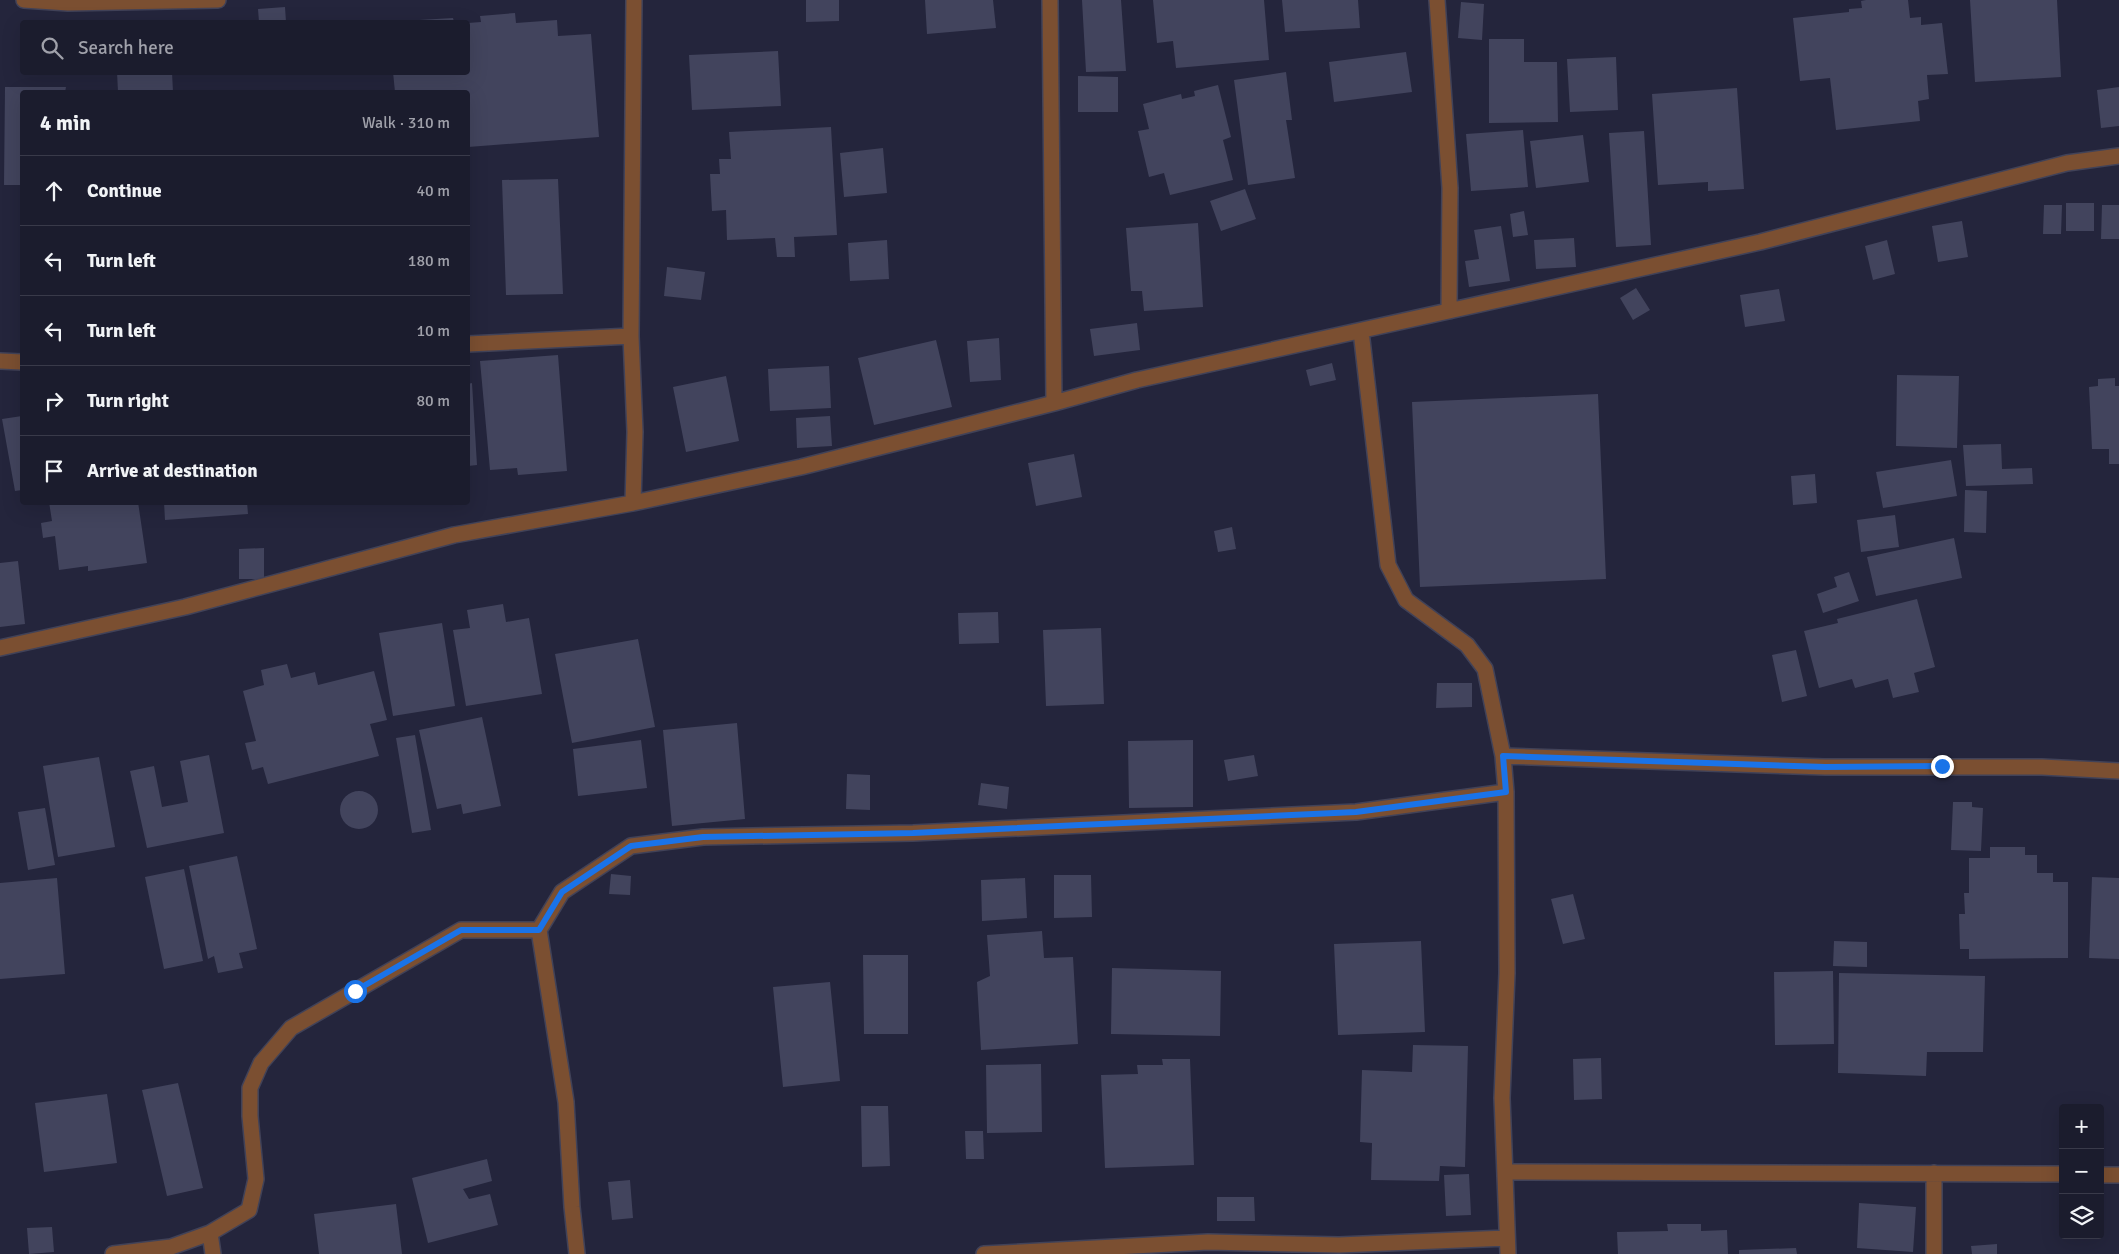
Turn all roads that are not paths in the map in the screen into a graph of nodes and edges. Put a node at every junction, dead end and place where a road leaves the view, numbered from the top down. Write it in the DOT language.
graph roads {
  1 [pos="24,0"];
  2 [pos="218,0"];
  3 [pos="634,0"];
  4 [pos="1050,0"];
  5 [pos="1437,0"];
  6 [pos="2119,156"];
  7 [pos="1450,311"];
  8 [pos="1361,331"];
  9 [pos="631,336"];
  10 [pos="470,344"];
  11 [pos="0,361"];
  12 [pos="20,362"];
  13 [pos="1054,403"];
  14 [pos="633,503"];
  15 [pos="0,648"];
  16 [pos="1503,756"];
  17 [pos="2119,771"];
  18 [pos="1506,792"];
  19 [pos="539,930"];
  20 [pos="1505,1172"];
  21 [pos="1934,1174"];
  22 [pos="2059,1174"];
  23 [pos="2104,1175"];
  24 [pos="2119,1175"];
  25 [pos="210,1233"];
  26 [pos="1507,1238"];
  27 [pos="113,1254"];
  28 [pos="213,1254"];
  29 [pos="577,1254"];
  30 [pos="984,1254"];
  31 [pos="1508,1254"];
  32 [pos="1934,1254"];
  1 -- 2 [label="street"];
  3 -- 9 [label="street"];
  4 -- 13 [label="street"];
  5 -- 7 [label="street"];
  6 -- 7 [label="street"];
  7 -- 8 [label="street"];
  8 -- 13 [label="street"];
  8 -- 16 [label="street"];
  9 -- 10 [label="street"];
  9 -- 14 [label="street"];
  11 -- 12 [label="street"];
  13 -- 14 [label="street"];
  14 -- 15 [label="street"];
  16 -- 17 [label="street"];
  16 -- 18 [label="street"];
  18 -- 19 [label="street"];
  18 -- 20 [label="street"];
  19 -- 25 [label="street"];
  19 -- 29 [label="street"];
  20 -- 21 [label="street"];
  20 -- 26 [label="street"];
  21 -- 22 [label="street"];
  21 -- 32 [label="street"];
  23 -- 24 [label="street"];
  25 -- 27 [label="street"];
  25 -- 28 [label="street"];
  26 -- 30 [label="street"];
  26 -- 31 [label="street"];
}
